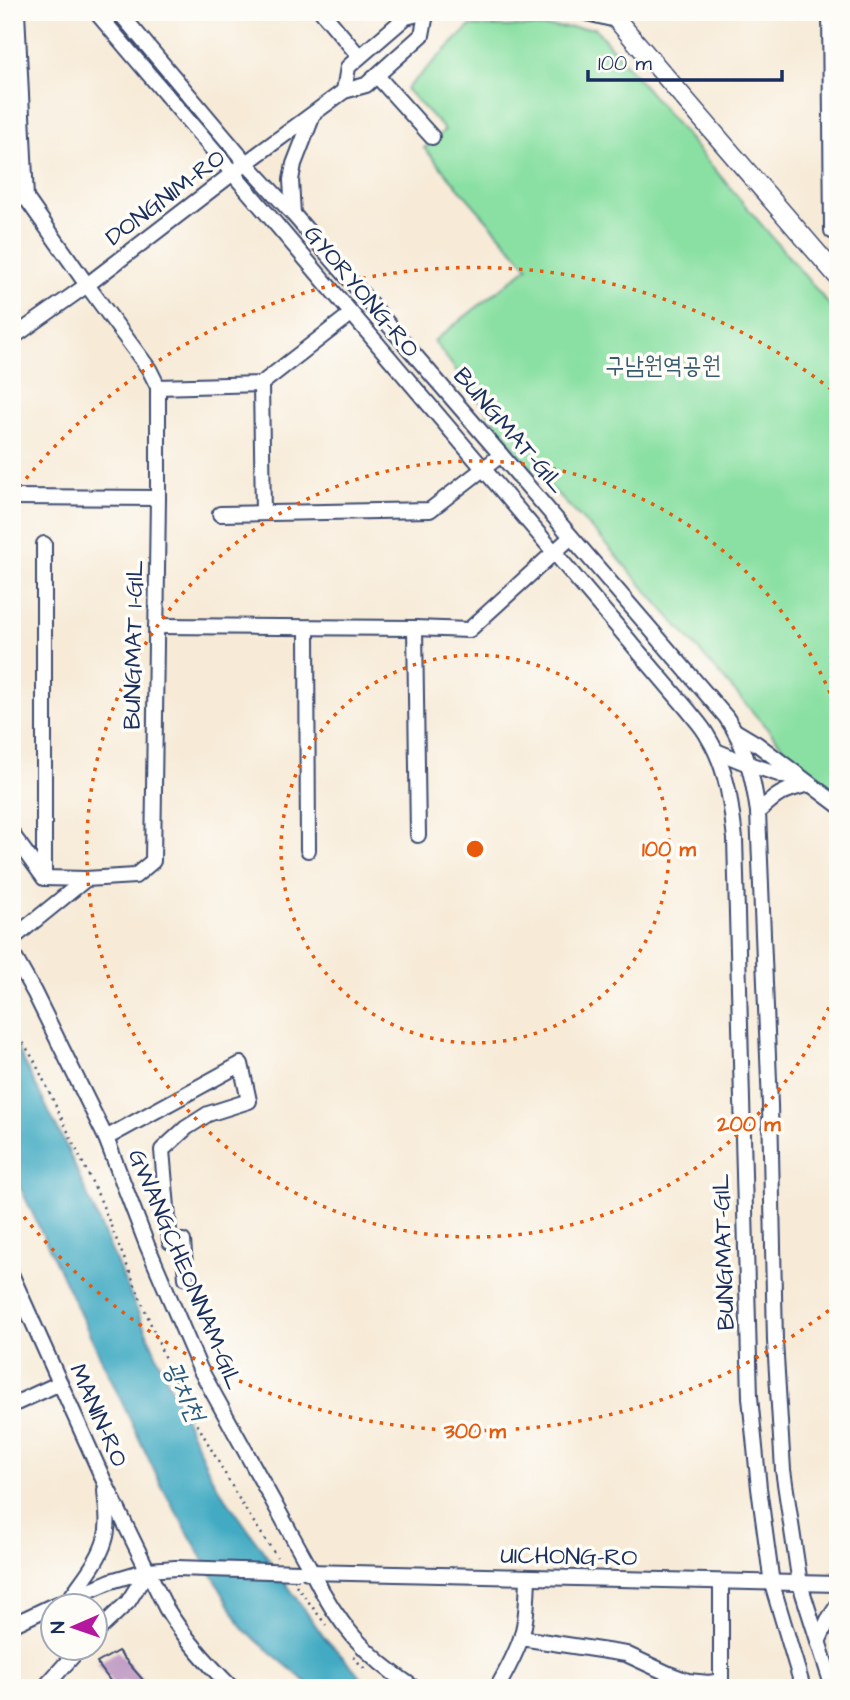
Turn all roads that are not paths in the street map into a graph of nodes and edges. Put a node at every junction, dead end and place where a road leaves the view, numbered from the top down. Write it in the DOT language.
graph roads {
  1 [pos="17,12"];
  2 [pos="96,12"];
  3 [pos="119,12"];
  4 [pos="322,12"];
  5 [pos="583,12"];
  6 [pos="830,12"];
  7 [pos="426,13"];
  8 [pos="614,15"];
  9 [pos="359,56"];
  10 [pos="377,76"];
  11 [pos="344,91"];
  12 [pos="313,114"];
  13 [pos="432,137"];
  14 [pos="246,163"];
  15 [pos="232,174"];
  16 [pos="19,198"];
  17 [pos="293,214"];
  18 [pos="835,231"];
  19 [pos="811,245"];
  20 [pos="838,277"];
  21 [pos="87,285"];
  22 [pos="351,314"];
  23 [pos="12,338"];
  24 [pos="261,384"];
  25 [pos="158,387"];
  26 [pos="501,455"];
  27 [pos="484,470"];
  28 [pos="12,498"];
  29 [pos="158,498"];
  30 [pos="263,513"];
  31 [pos="220,514"];
  32 [pos="571,537"];
  33 [pos="44,544"];
  34 [pos="553,552"];
  35 [pos="156,626"];
  36 [pos="307,628"];
  37 [pos="415,628"];
  38 [pos="735,730"];
  39 [pos="716,751"];
  40 [pos="748,764"];
  41 [pos="808,784"];
  42 [pos="838,805"];
  43 [pos="758,812"];
  44 [pos="12,834"];
  45 [pos="418,835"];
  46 [pos="308,850"];
  47 [pos="44,878"];
  48 [pos="86,879"];
  49 [pos="12,939"];
  50 [pos="12,953"];
  51 [pos="106,1138"];
  52 [pos="12,1276"];
  53 [pos="186,1278"];
  54 [pos="60,1383"];
  55 [pos="12,1405"];
  56 [pos="104,1481"];
  57 [pos="148,1570"];
  58 [pos="302,1576"];
  59 [pos="528,1578"];
  60 [pos="721,1583"];
  61 [pos="772,1584"];
  62 [pos="800,1584"];
  63 [pos="838,1584"];
  64 [pos="74,1592"];
  65 [pos="84,1592"];
  66 [pos="838,1605"];
  67 [pos="38,1613"];
  68 [pos="108,1621"];
  69 [pos="12,1625"];
  70 [pos="521,1638"];
  71 [pos="818,1642"];
  72 [pos="67,1662"];
  73 [pos="44,1688"];
  74 [pos="232,1688"];
  75 [pos="414,1688"];
  76 [pos="497,1688"];
  77 [pos="803,1688"];
  78 [pos="833,1688"];
  1 -- 16 [label="street"];
  2 -- 15 [label="street, GYORYONG-RO"];
  3 -- 14 [label="street, BUNGMAT-GIL"];
  4 -- 9 [label="street"];
  5 -- 8 [label="street"];
  6 -- 18 [label="street"];
  7 -- 9 [label="street, DONGNIM-RO"];
  7 -- 10 [label="street, DONGNIM-RO"];
  8 -- 19 [label="main road"];
  9 -- 11 [label="street, DONGNIM-RO"];
  10 -- 11 [label="street, DONGNIM-RO"];
  10 -- 13 [label="street"];
  11 -- 12 [label="street, DONGNIM-RO"];
  12 -- 14 [label="street, DONGNIM-RO"];
  12 -- 17 [label="street"];
  14 -- 15 [label="street, DONGNIM-RO"];
  14 -- 17 [label="street, BUNGMAT-GIL"];
  15 -- 21 [label="street, DONGNIM-RO"];
  15 -- 22 [label="street, GYORYONG-RO"];
  16 -- 21 [label="street"];
  17 -- 26 [label="street, BUNGMAT-GIL"];
  18 -- 19 [label="street"];
  19 -- 20 [label="main road"];
  21 -- 23 [label="street, DONGNIM-RO"];
  21 -- 25 [label="street"];
  22 -- 24 [label="street"];
  22 -- 27 [label="street, GYORYONG-RO"];
  24 -- 25 [label="street"];
  24 -- 30 [label="street"];
  25 -- 29 [label="street, BUNGMAT 1-GIL"];
  26 -- 27 [label="street"];
  26 -- 32 [label="street, BUNGMAT-GIL"];
  27 -- 30 [label="street"];
  27 -- 34 [label="street, BUNGMAT-GIL"];
  28 -- 29 [label="street"];
  29 -- 35 [label="street, BUNGMAT 1-GIL"];
  30 -- 31 [label="street"];
  32 -- 34 [label="street"];
  32 -- 38 [label="street, BUNGMAT-GIL"];
  33 -- 47 [label="street"];
  34 -- 37 [label="street"];
  34 -- 39 [label="street, BUNGMAT-GIL"];
  35 -- 36 [label="street"];
  35 -- 48 [label="street, BUNGMAT 1-GIL"];
  36 -- 37 [label="street"];
  36 -- 46 [label="street"];
  37 -- 45 [label="street"];
  38 -- 40 [label="street, BUNGMAT-GIL"];
  38 -- 41 [label="street, BUNGMAT-GIL"];
  39 -- 40 [label="street, BUNGMAT-GIL"];
  39 -- 61 [label="street, BUNGMAT-GIL"];
  40 -- 41 [label="street, BUNGMAT-GIL"];
  40 -- 43 [label="street, BUNGMAT-GIL"];
  41 -- 42 [label="street, BUNGMAT-GIL"];
  41 -- 43 [label="street"];
  43 -- 62 [label="street, BUNGMAT-GIL"];
  44 -- 47 [label="street"];
  47 -- 48 [label="street, BUNGMAT 1-GIL"];
  48 -- 49 [label="street"];
  50 -- 51 [label="street, GWANGCHEONNAM-GIL"];
  51 -- 53 [label="street"];
  51 -- 58 [label="street, GWANGCHEONNAM-GIL"];
  52 -- 54 [label="street, MANIN-RO"];
  54 -- 55 [label="street"];
  54 -- 56 [label="street, MANIN-RO"];
  56 -- 57 [label="street, MANIN-RO"];
  56 -- 64 [label="street"];
  57 -- 58 [label="street, UICHONG-RO, bridge"];
  57 -- 65 [label="street"];
  57 -- 68 [label="street"];
  57 -- 74 [label="street, MANIN-RO"];
  58 -- 59 [label="street, UICHONG-RO"];
  58 -- 75 [label="street, GWANGCHEONNAM-GIL"];
  59 -- 60 [label="street, UICHONG-RO"];
  59 -- 70 [label="street"];
  60 -- 61 [label="street, UICHONG-RO"];
  60 -- 70 [label="street"];
  61 -- 62 [label="street, UICHONG-RO"];
  61 -- 77 [label="street"];
  62 -- 63 [label="street, UICHONG-RO"];
  62 -- 71 [label="street"];
  66 -- 71 [label="street"];
  67 -- 69 [label="street"];
  70 -- 76 [label="street"];
  71 -- 78 [label="street"];
  72 -- 73 [label="street"];
}
